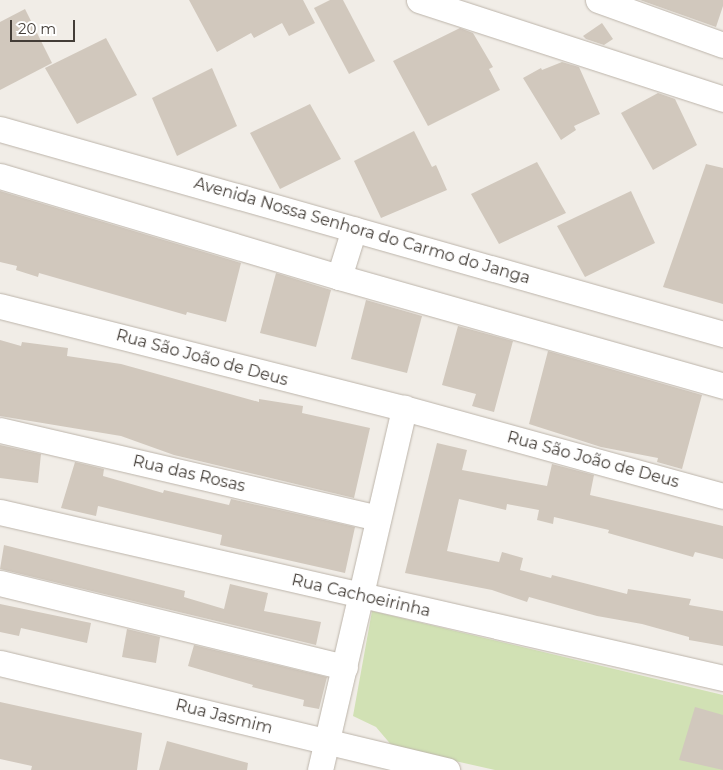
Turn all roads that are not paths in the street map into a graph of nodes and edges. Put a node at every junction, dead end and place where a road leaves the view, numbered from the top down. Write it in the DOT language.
graph roads {
  1 [pos="598,0"];
  2 [pos="428,2"];
  3 [pos="723,45"];
  4 [pos="723,98"];
  5 [pos="0,129"];
  6 [pos="0,176"];
  7 [pos="354,229"];
  8 [pos="339,278"];
  9 [pos="0,306"];
  10 [pos="723,334"];
  11 [pos="723,386"];
  12 [pos="404,408"];
  13 [pos="0,430"];
  14 [pos="723,496"];
  15 [pos="0,512"];
  16 [pos="378,518"];
  17 [pos="0,583"];
  18 [pos="361,596"];
  19 [pos="0,663"];
  20 [pos="345,668"];
  21 [pos="723,678"];
  22 [pos="328,742"];
  23 [pos="320,770"];
  24 [pos="447,770"];
  1 -- 3 [label="street"];
  2 -- 4 [label="street"];
  5 -- 7 [label="street, Avenida Nossa Senhora do Carmo do Janga"];
  6 -- 8 [label="street"];
  7 -- 8 [label="street"];
  7 -- 10 [label="street, Avenida Nossa Senhora do Carmo do Janga"];
  8 -- 11 [label="street"];
  9 -- 12 [label="street, Rua São João de Deus"];
  12 -- 14 [label="street, Rua São João de Deus"];
  12 -- 16 [label="street"];
  13 -- 16 [label="street, Rua das Rosas"];
  15 -- 18 [label="street, Rua Cachoeirinha"];
  16 -- 18 [label="street"];
  17 -- 20 [label="street"];
  18 -- 20 [label="street"];
  18 -- 21 [label="street, Rua Cachoeirinha"];
  19 -- 22 [label="street, Rua Jasmim"];
  20 -- 22 [label="street"];
  22 -- 23 [label="street"];
  22 -- 24 [label="street, Rua Jasmim"];
}
